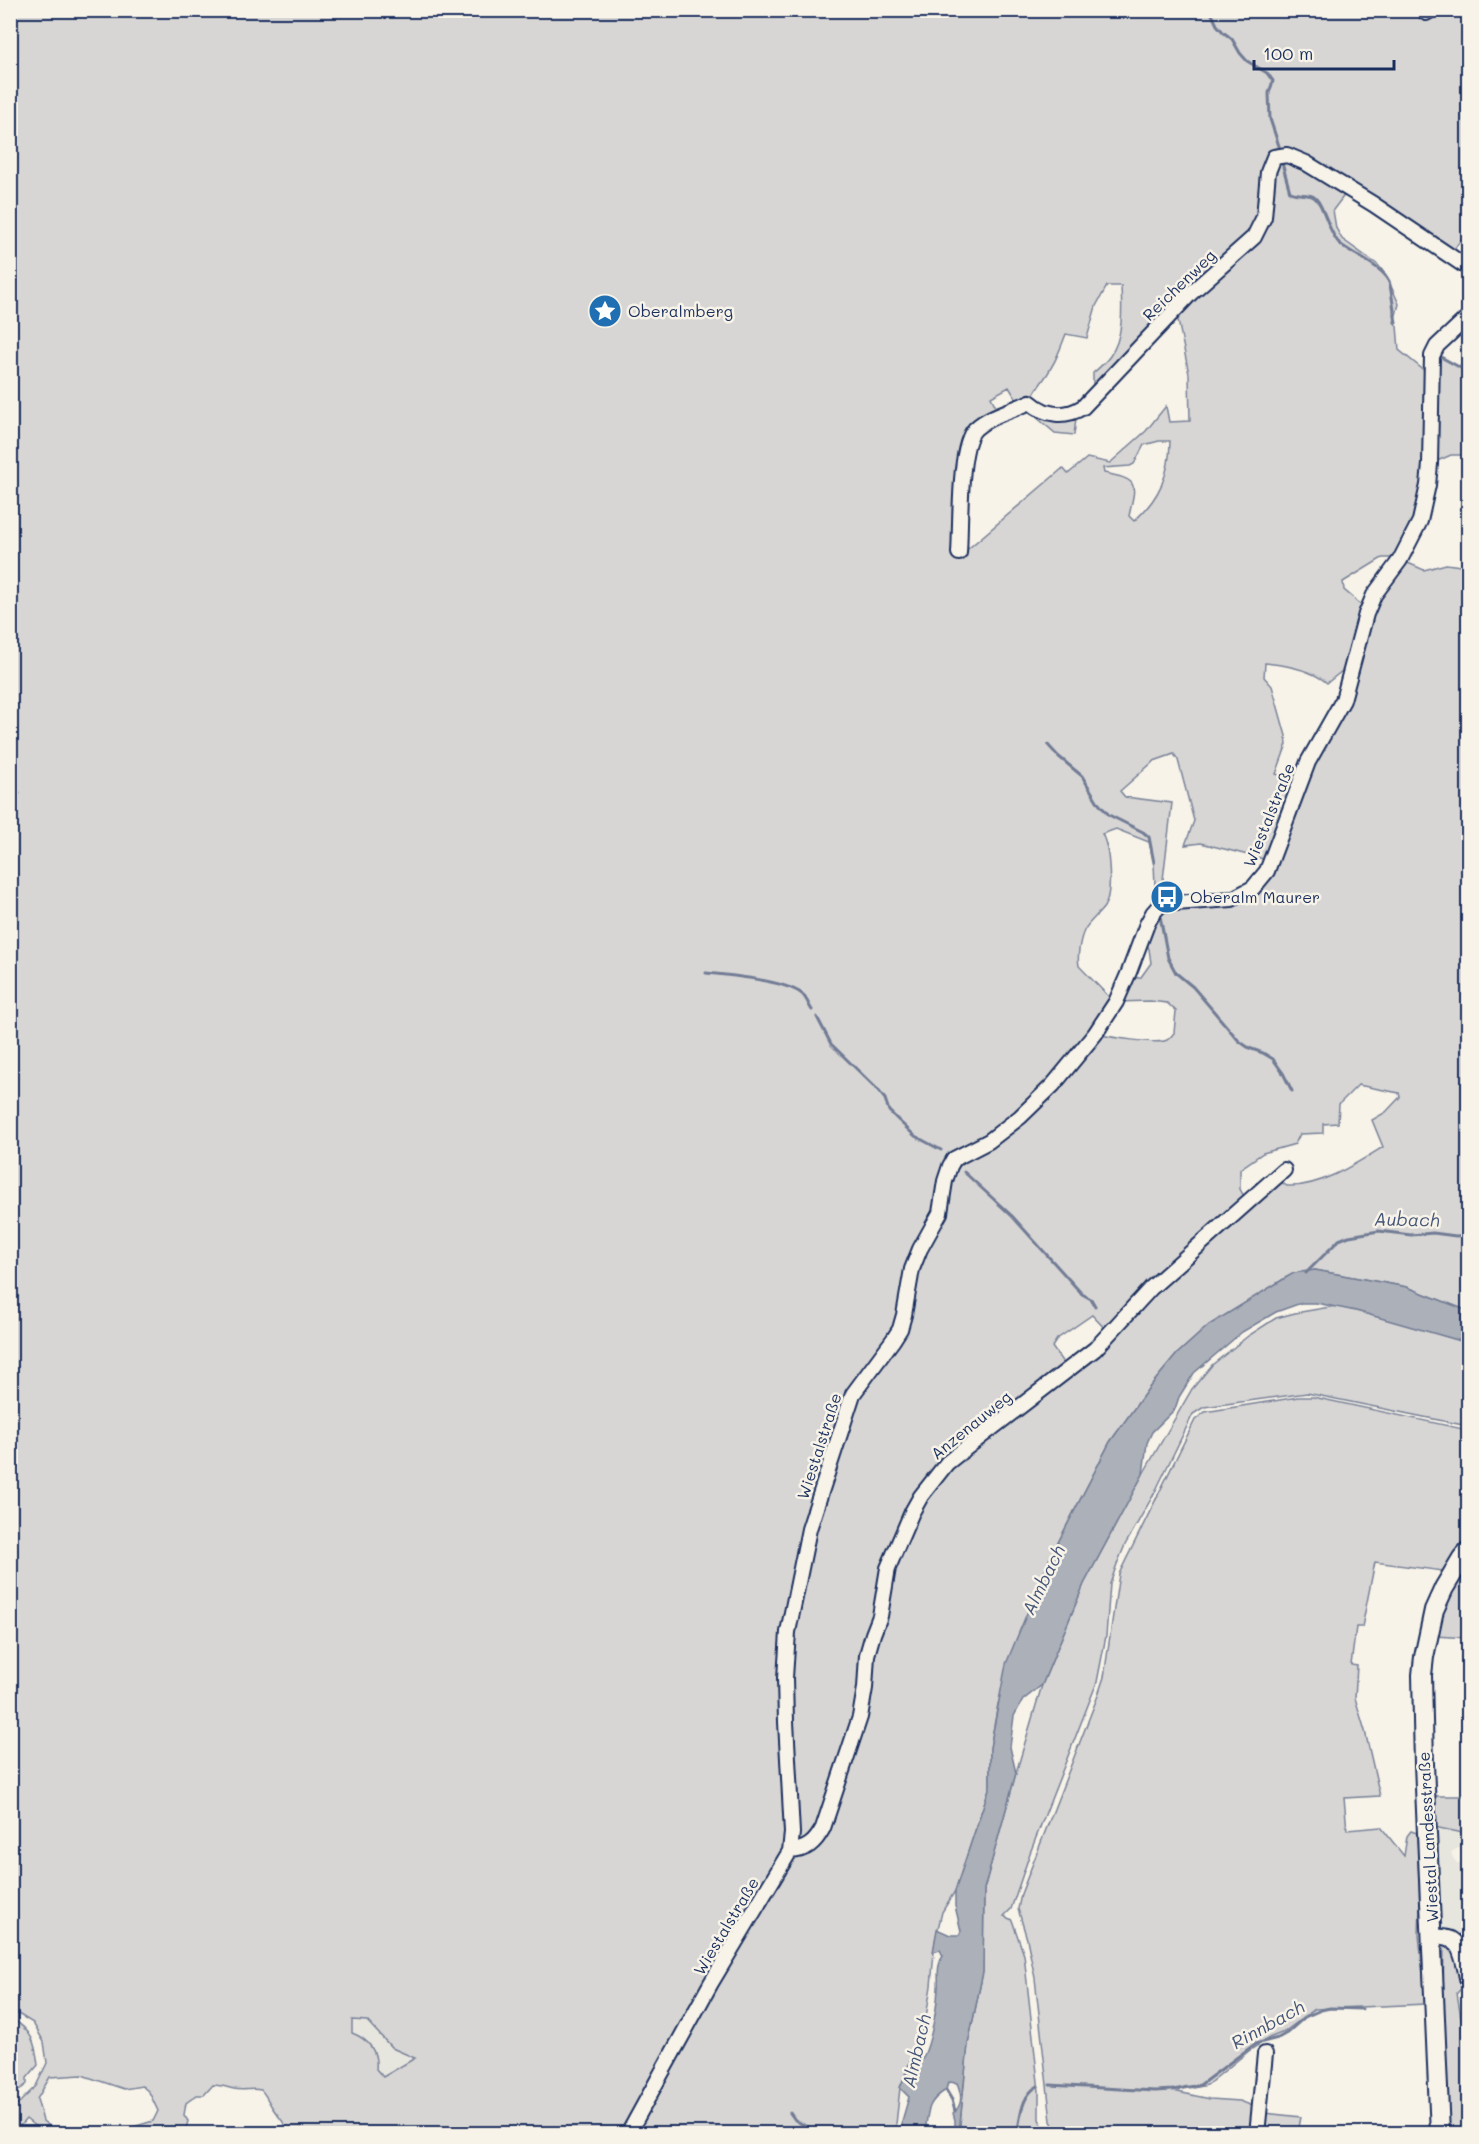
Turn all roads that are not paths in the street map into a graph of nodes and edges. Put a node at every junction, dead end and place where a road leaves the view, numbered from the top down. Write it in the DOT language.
graph roads {
  1 [pos="1468,268"];
  2 [pos="1468,317"];
  3 [pos="959,553"];
  4 [pos="1284,1170"];
  5 [pos="1468,1551"];
  6 [pos="790,1851"];
  7 [pos="1432,1936"];
  8 [pos="1468,1982"];
  9 [pos="1265,2054"];
  10 [pos="628,2133"];
  11 [pos="1257,2133"];
  12 [pos="1440,2133"];
  1 -- 3 [label="street, Reichenweg"];
  2 -- 6 [label="street, Wiestalstraße"];
  4 -- 6 [label="street, Anzenauweg"];
  5 -- 7 [label="main road, Wiestal Landesstraße"];
  6 -- 10 [label="street, Wiestalstraße"];
  7 -- 8 [label="street"];
  7 -- 12 [label="main road, Wiestal Landesstraße"];
  9 -- 11 [label="street"];
}
